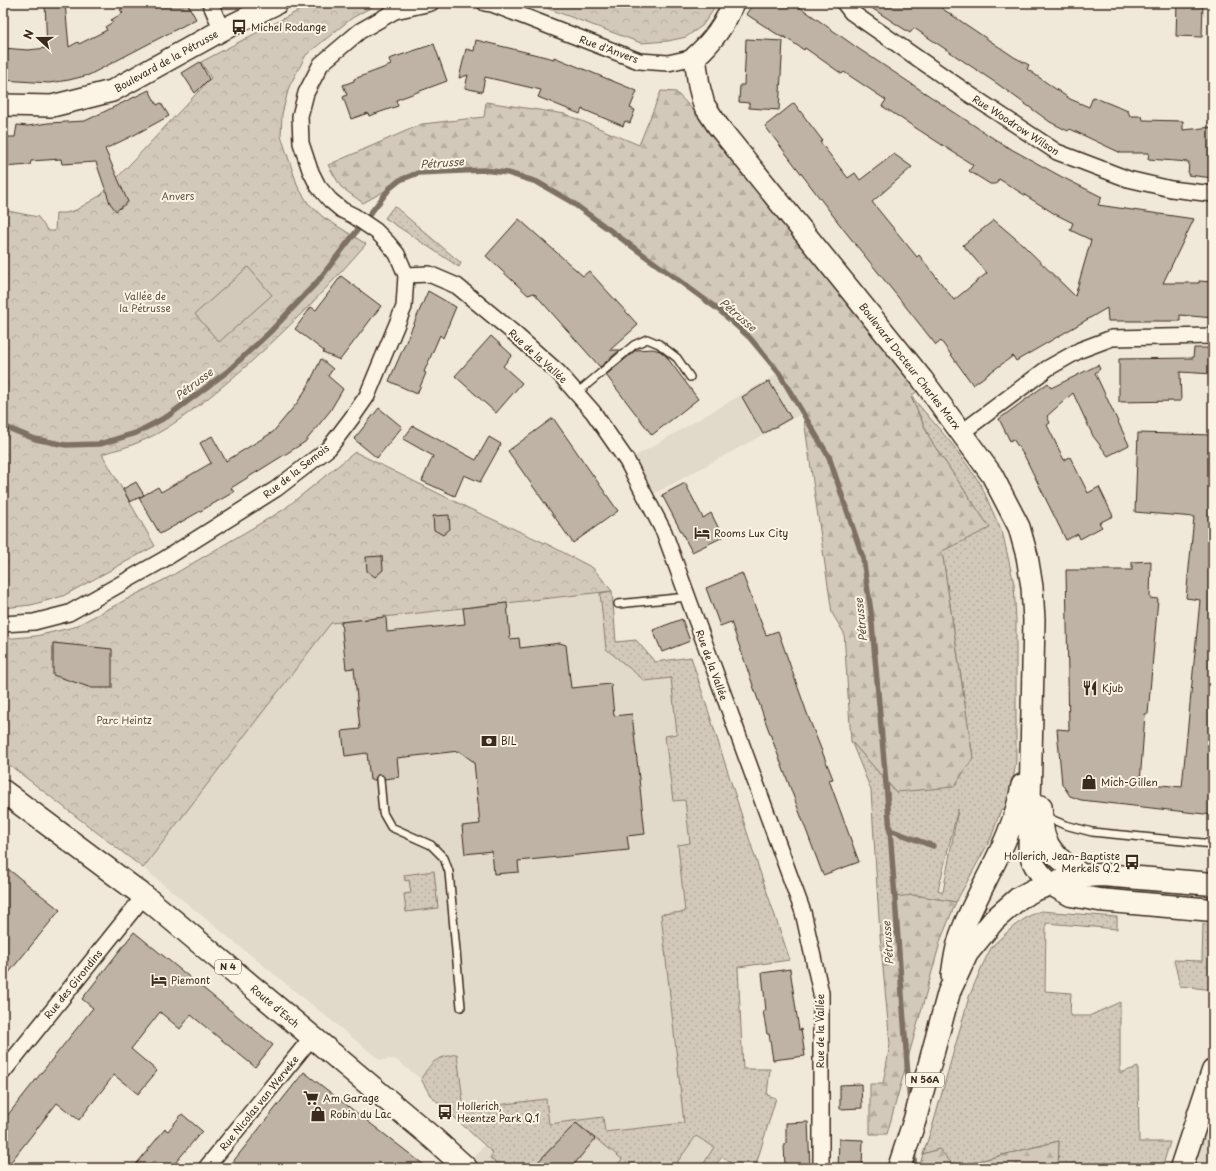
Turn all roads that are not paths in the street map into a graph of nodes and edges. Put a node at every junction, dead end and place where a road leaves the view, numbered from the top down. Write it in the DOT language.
graph roads {
  1 [pos="210,3"];
  2 [pos="277,3"];
  3 [pos="431,3"];
  4 [pos="485,3"];
  5 [pos="733,3"];
  6 [pos="844,3"];
  7 [pos="222,30"];
  8 [pos="695,57"];
  9 [pos="3,105"];
  10 [pos="1213,194"];
  11 [pos="406,275"];
  12 [pos="1213,336"];
  13 [pos="690,377"];
  14 [pos="577,393"];
  15 [pos="961,433"];
  16 [pos="687,597"];
  17 [pos="618,604"];
  18 [pos="3,624"];
  19 [pos="1033,711"];
  20 [pos="380,779"];
  21 [pos="3,791"];
  22 [pos="1042,815"];
  23 [pos="1213,844"];
  24 [pos="1084,876"];
  25 [pos="1051,884"];
  26 [pos="1213,884"];
  27 [pos="144,896"];
  28 [pos="1213,910"];
  29 [pos="949,992"];
  30 [pos="461,1007"];
  31 [pos="312,1037"];
  32 [pos="1213,1071"];
  33 [pos="3,1072"];
  34 [pos="206,1168"];
  35 [pos="466,1168"];
  36 [pos="821,1168"];
  37 [pos="899,1168"];
  38 [pos="1181,1168"];
  1 -- 7 [label="street"];
  2 -- 7 [label="main road, Boulevard de la Pétrusse"];
  3 -- 11 [label="street, Rue de la Semois"];
  4 -- 8 [label="street, Rue d'Anvers"];
  5 -- 8 [label="main road"];
  6 -- 10 [label="street, Rue Woodrow Wilson"];
  7 -- 9 [label="main road, Boulevard de la Pétrusse"];
  8 -- 15 [label="main road, Boulevard Docteur Charles Marx"];
  11 -- 14 [label="street, Rue de la Vallée"];
  11 -- 18 [label="street, Rue de la Semois"];
  12 -- 15 [label="street"];
  13 -- 14 [label="lane"];
  14 -- 16 [label="street, Rue de la Vallée"];
  15 -- 19 [label="main road, Boulevard Docteur Charles Marx"];
  16 -- 17 [label="lane"];
  16 -- 36 [label="street, Rue de la Vallée"];
  19 -- 22 [label="main road, Boulevard Docteur Charles Marx"];
  19 -- 25 [label="main road, Boulevard Docteur Charles Marx"];
  19 -- 29 [label="main road, Boulevard Docteur Charles Marx"];
  20 -- 30 [label="lane"];
  21 -- 27 [label="main road, Route d'Esch / N 4"];
  22 -- 23 [label="lane"];
  22 -- 24 [label="main road, Boulevard Docteur Charles Marx"];
  24 -- 25 [label="main road, N 56A"];
  24 -- 26 [label="main road, N 56A"];
  25 -- 28 [label="main road"];
  25 -- 29 [label="main road, N 56A"];
  27 -- 31 [label="main road, Route d'Esch / N 4"];
  27 -- 33 [label="street, Rue des Girondins"];
  29 -- 37 [label="main road, N 56A"];
  31 -- 34 [label="street, Rue Nicolas van Werveke"];
  31 -- 35 [label="main road, Route d'Esch / N 4"];
  32 -- 38 [label="main road"];
}
